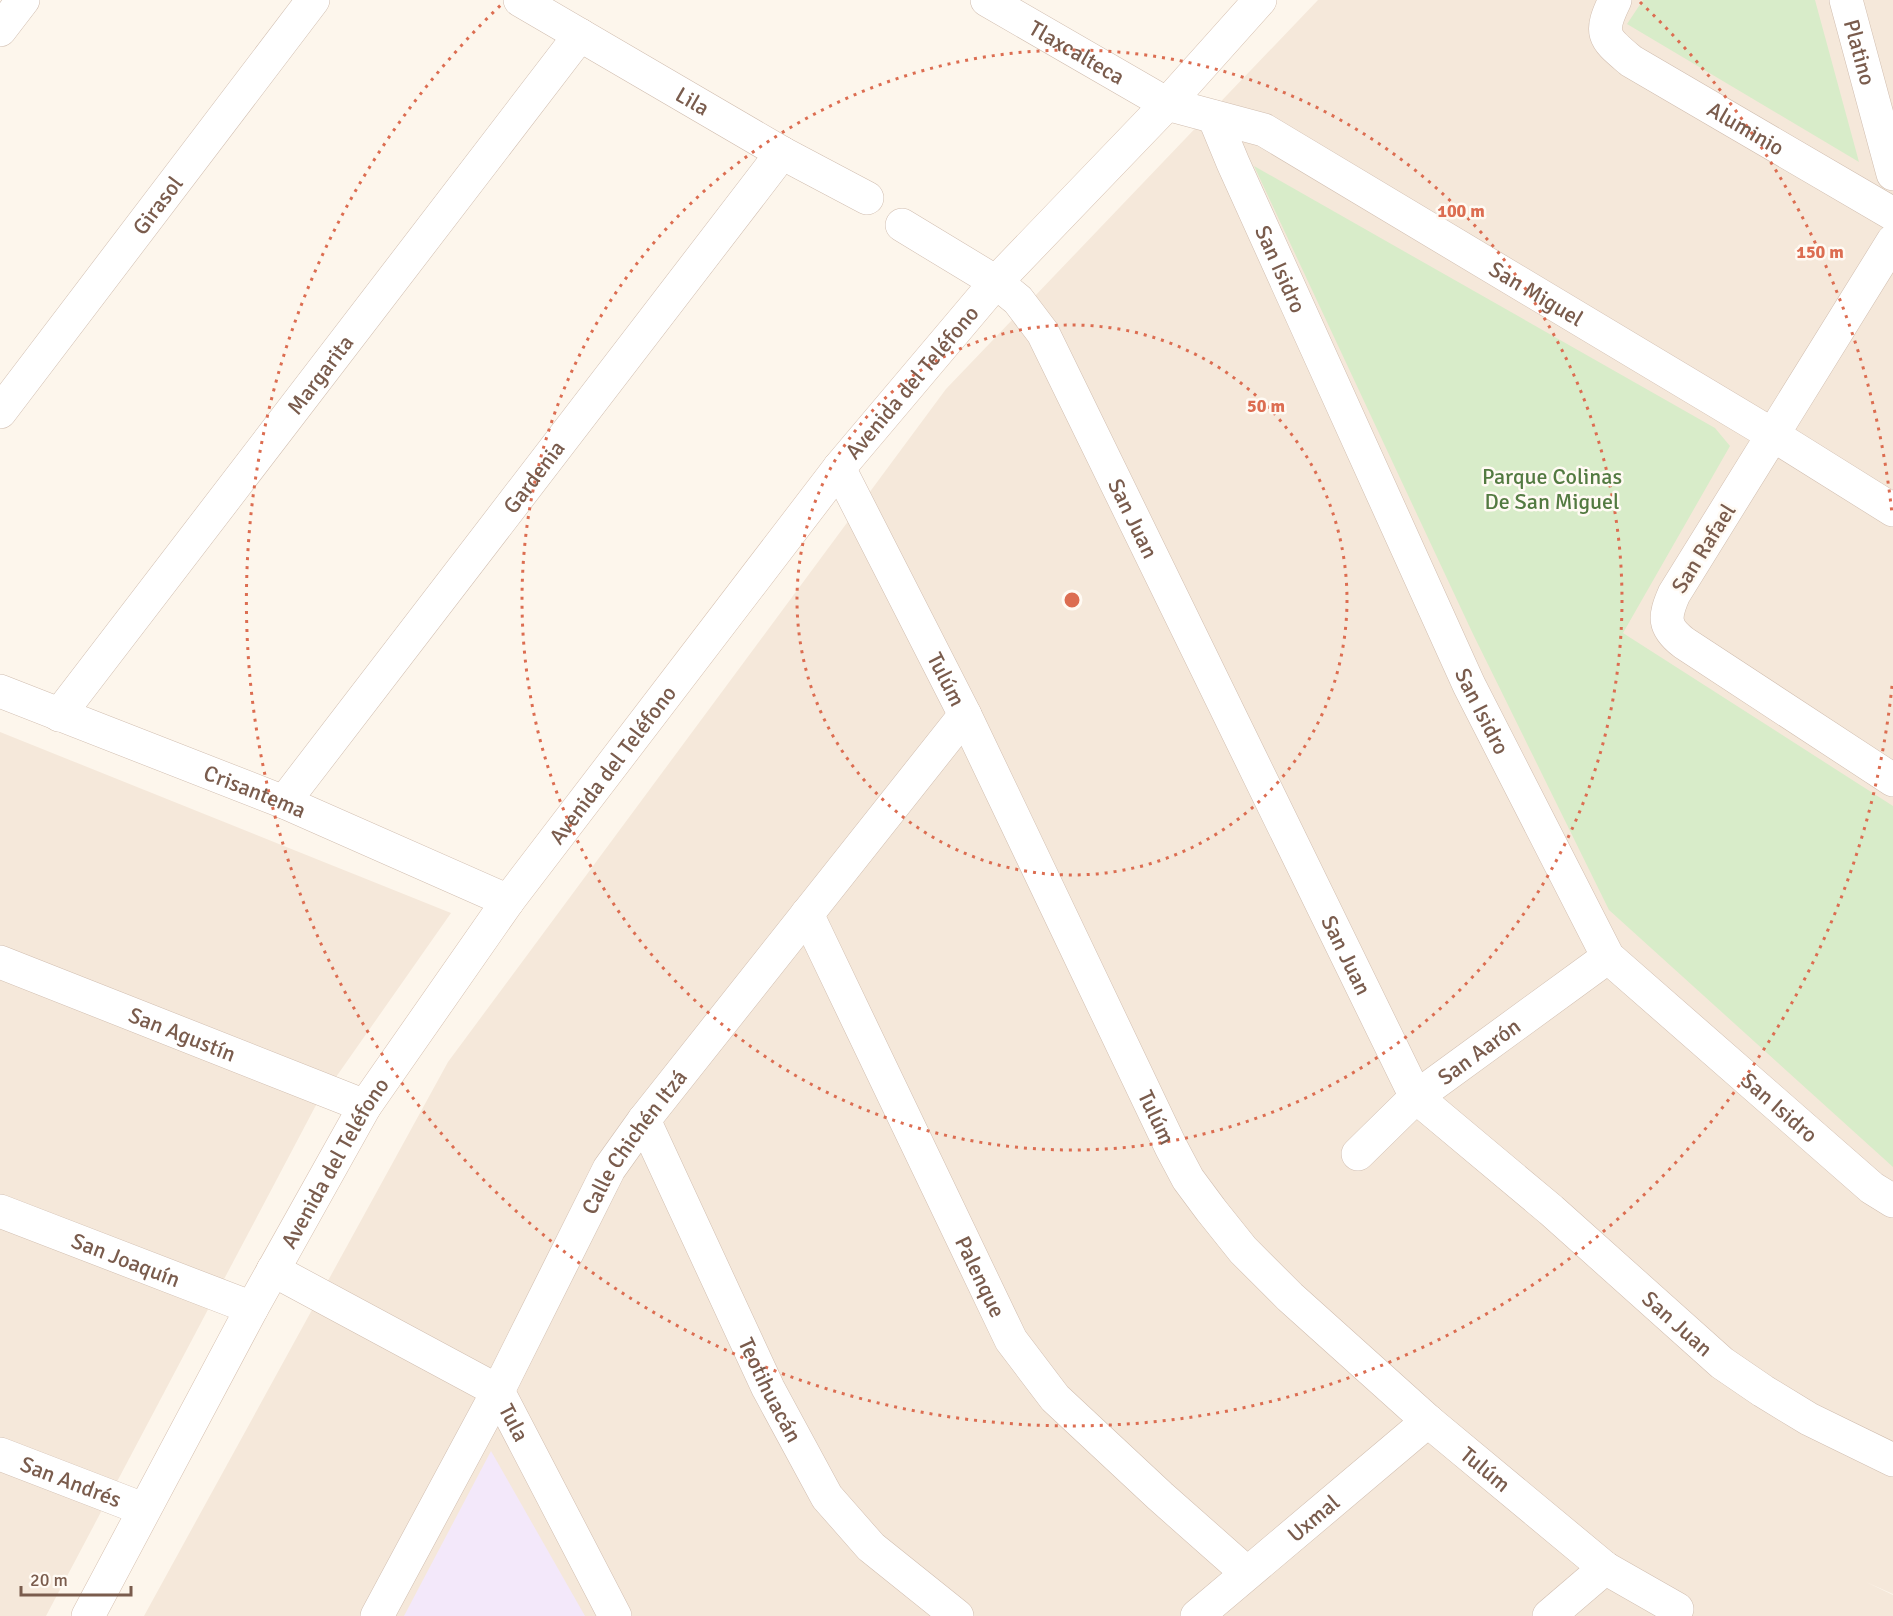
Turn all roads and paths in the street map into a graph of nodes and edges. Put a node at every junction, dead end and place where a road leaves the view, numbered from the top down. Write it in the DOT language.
graph roads {
  1 [pos="23,0"];
  2 [pos="313,0"];
  3 [pos="520,0"];
  4 [pos="987,0"];
  5 [pos="1260,0"];
  6 [pos="1615,0"];
  7 [pos="1846,0"];
  8 [pos="0,30"];
  9 [pos="580,35"];
  10 [pos="1167,104"];
  11 [pos="1214,117"];
  12 [pos="782,153"];
  13 [pos="1893,174"];
  14 [pos="867,198"];
  15 [pos="1893,214"];
  16 [pos="902,225"];
  17 [pos="1893,241"];
  18 [pos="996,282"];
  19 [pos="0,412"];
  20 [pos="1773,435"];
  21 [pos="839,468"];
  22 [pos="1893,510"];
  23 [pos="0,691"];
  24 [pos="59,715"];
  25 [pos="965,716"];
  26 [pos="1893,780"];
  27 [pos="284,802"];
  28 [pos="508,901"];
  29 [pos="807,914"];
  30 [pos="1608,957"];
  31 [pos="0,962"];
  32 [pos="1416,1097"];
  33 [pos="365,1106"];
  34 [pos="644,1120"];
  35 [pos="1358,1154"];
  36 [pos="1893,1201"];
  37 [pos="0,1211"];
  38 [pos="273,1270"];
  39 [pos="252,1308"];
  40 [pos="498,1390"];
  41 [pos="1428,1421"];
  42 [pos="0,1454"];
  43 [pos="1893,1460"];
  44 [pos="143,1509"];
  45 [pos="1605,1568"];
  46 [pos="1247,1573"];
  47 [pos="1677,1609"];
  48 [pos="88,1616"];
  49 [pos="377,1616"];
  50 [pos="615,1616"];
  51 [pos="957,1616"];
  52 [pos="1197,1616"];
  53 [pos="1549,1616"];
  1 -- 8 [label="street"];
  2 -- 19 [label="street, Girasol"];
  3 -- 9 [label="street, Lila"];
  4 -- 10 [label="street, Tlaxcalteca"];
  5 -- 10 [label="street, Avenida del Teléfono"];
  6 -- 15 [label="street, Aluminio"];
  7 -- 13 [label="street, Platino"];
  9 -- 12 [label="street, Lila"];
  9 -- 24 [label="street, Margarita"];
  10 -- 11 [label="street, San Miguel"];
  10 -- 18 [label="street, Avenida del Teléfono"];
  11 -- 20 [label="street, San Miguel"];
  11 -- 30 [label="street, San Isidro"];
  12 -- 14 [label="street, Lila"];
  12 -- 27 [label="street, Gardenia"];
  16 -- 18 [label="street"];
  17 -- 20 [label="street, San Rafael"];
  18 -- 21 [label="street, Avenida del Teléfono"];
  18 -- 32 [label="street, San Juan"];
  20 -- 22 [label="street, San Miguel"];
  20 -- 26 [label="street, San Rafael"];
  21 -- 25 [label="street, Tulúm"];
  21 -- 28 [label="street, Avenida del Teléfono"];
  23 -- 24 [label="street, Crisantema"];
  24 -- 27 [label="street, Crisantema"];
  25 -- 29 [label="street, Calle Chichén Itzá"];
  25 -- 41 [label="street, Tulúm"];
  27 -- 28 [label="street, Crisantema"];
  28 -- 33 [label="street, Avenida del Teléfono"];
  29 -- 34 [label="street, Calle Chichén Itzá"];
  29 -- 46 [label="street, Palenque"];
  30 -- 32 [label="street, San Aarón"];
  30 -- 36 [label="street, San Isidro"];
  31 -- 33 [label="street, San Agustín"];
  32 -- 35 [label="street, San Aarón"];
  32 -- 43 [label="street, San Juan"];
  33 -- 38 [label="street, Avenida del Teléfono"];
  34 -- 40 [label="street, Calle Chichén Itzá"];
  34 -- 51 [label="street, Teotihuacán"];
  37 -- 39 [label="street, San Joaquín"];
  38 -- 39 [label="street, Avenida del Teléfono"];
  38 -- 40 [label="street, Tula"];
  39 -- 44 [label="street, Avenida del Teléfono"];
  40 -- 49 [label="street, Calle Chichén Itzá"];
  40 -- 50 [label="street, Tula"];
  41 -- 45 [label="street, Tulúm"];
  41 -- 46 [label="street, Uxmal"];
  42 -- 44 [label="street, San Andrés"];
  44 -- 48 [label="street, Avenida del Teléfono"];
  45 -- 47 [label="street, Tulúm"];
  45 -- 53 [label="street"];
  46 -- 52 [label="street, Uxmal"];
}
